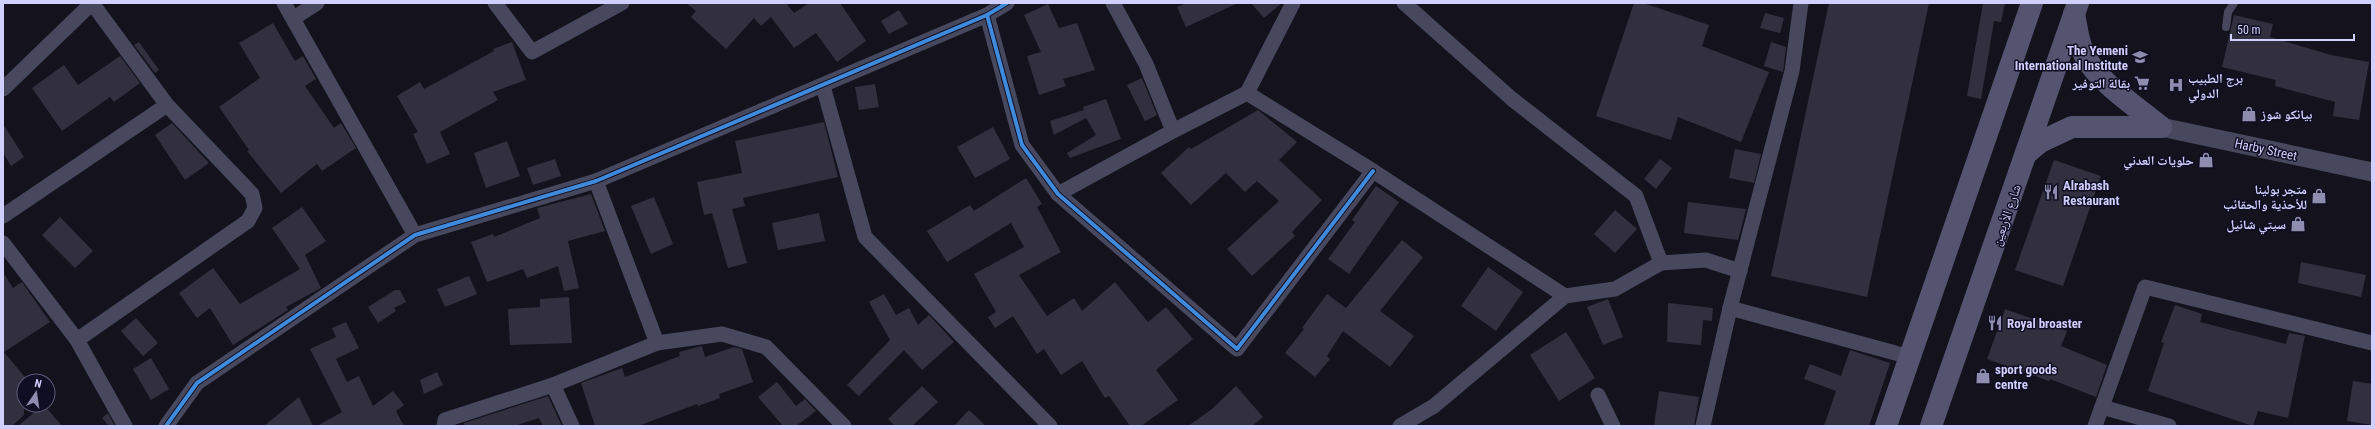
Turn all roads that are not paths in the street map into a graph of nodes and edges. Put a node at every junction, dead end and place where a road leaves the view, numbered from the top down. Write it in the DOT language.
graph roads {
  1 [pos="92,3"];
  2 [pos="284,3"];
  3 [pos="317,3"];
  4 [pos="495,3"];
  5 [pos="622,3"];
  6 [pos="1007,3"];
  7 [pos="1113,3"];
  8 [pos="1293,3"];
  9 [pos="1404,3"];
  10 [pos="1801,3"];
  11 [pos="2032,3"];
  12 [pos="2234,3"];
  13 [pos="2076,8"];
  14 [pos="987,15"];
  15 [pos="294,18"];
  16 [pos="2226,26"];
  17 [pos="823,86"];
  18 [pos="3,89"];
  19 [pos="1247,93"];
  20 [pos="167,105"];
  21 [pos="2161,127"];
  22 [pos="1173,131"];
  23 [pos="2027,153"];
  24 [pos="1373,171"];
  25 [pos="2372,172"];
  26 [pos="596,182"];
  27 [pos="1058,194"];
  28 [pos="3,216"];
  29 [pos="414,235"];
  30 [pos="3,243"];
  31 [pos="1661,263"];
  32 [pos="1740,271"];
  33 [pos="1564,296"];
  34 [pos="1730,308"];
  35 [pos="77,340"];
  36 [pos="657,343"];
  37 [pos="2372,343"];
  38 [pos="1910,357"];
  39 [pos="553,385"];
  40 [pos="1598,395"];
  41 [pos="2102,407"];
  42 [pos="125,426"];
  43 [pos="166,426"];
  44 [pos="444,426"];
  45 [pos="572,426"];
  46 [pos="844,426"];
  47 [pos="1050,426"];
  48 [pos="1400,426"];
  49 [pos="1613,426"];
  50 [pos="1703,426"];
  51 [pos="1886,426"];
  52 [pos="1931,426"];
  53 [pos="2095,426"];
  54 [pos="2169,426"];
  1 -- 18 [label="street"];
  1 -- 20 [label="street"];
  2 -- 15 [label="street"];
  3 -- 15 [label="street"];
  4 -- 5 [label="street"];
  6 -- 14 [label="street"];
  7 -- 22 [label="street"];
  8 -- 19 [label="street"];
  9 -- 31 [label="street"];
  10 -- 32 [label="street"];
  11 -- 38 [label="main road"];
  12 -- 16 [label="lane"];
  13 -- 21 [label="main road"];
  13 -- 23 [label="main road, شارع الأربعين"];
  14 -- 17 [label="street"];
  14 -- 27 [label="street"];
  15 -- 29 [label="street"];
  17 -- 26 [label="street"];
  17 -- 47 [label="street"];
  19 -- 22 [label="street"];
  19 -- 24 [label="street"];
  20 -- 28 [label="street"];
  20 -- 35 [label="street"];
  21 -- 23 [label="main road"];
  21 -- 25 [label="street, Harby Street"];
  22 -- 27 [label="street"];
  23 -- 52 [label="main road, شارع الأربعين"];
  24 -- 27 [label="street"];
  24 -- 33 [label="street"];
  26 -- 29 [label="street"];
  26 -- 36 [label="street"];
  29 -- 43 [label="street"];
  30 -- 35 [label="street"];
  31 -- 32 [label="street"];
  31 -- 33 [label="street"];
  32 -- 34 [label="street"];
  33 -- 48 [label="street"];
  34 -- 38 [label="street"];
  34 -- 50 [label="street"];
  35 -- 42 [label="street"];
  36 -- 39 [label="street"];
  36 -- 46 [label="street"];
  37 -- 41 [label="street"];
  38 -- 51 [label="main road"];
  39 -- 44 [label="street"];
  39 -- 45 [label="street"];
  40 -- 49 [label="street"];
  41 -- 53 [label="street"];
  41 -- 54 [label="street"];
}
